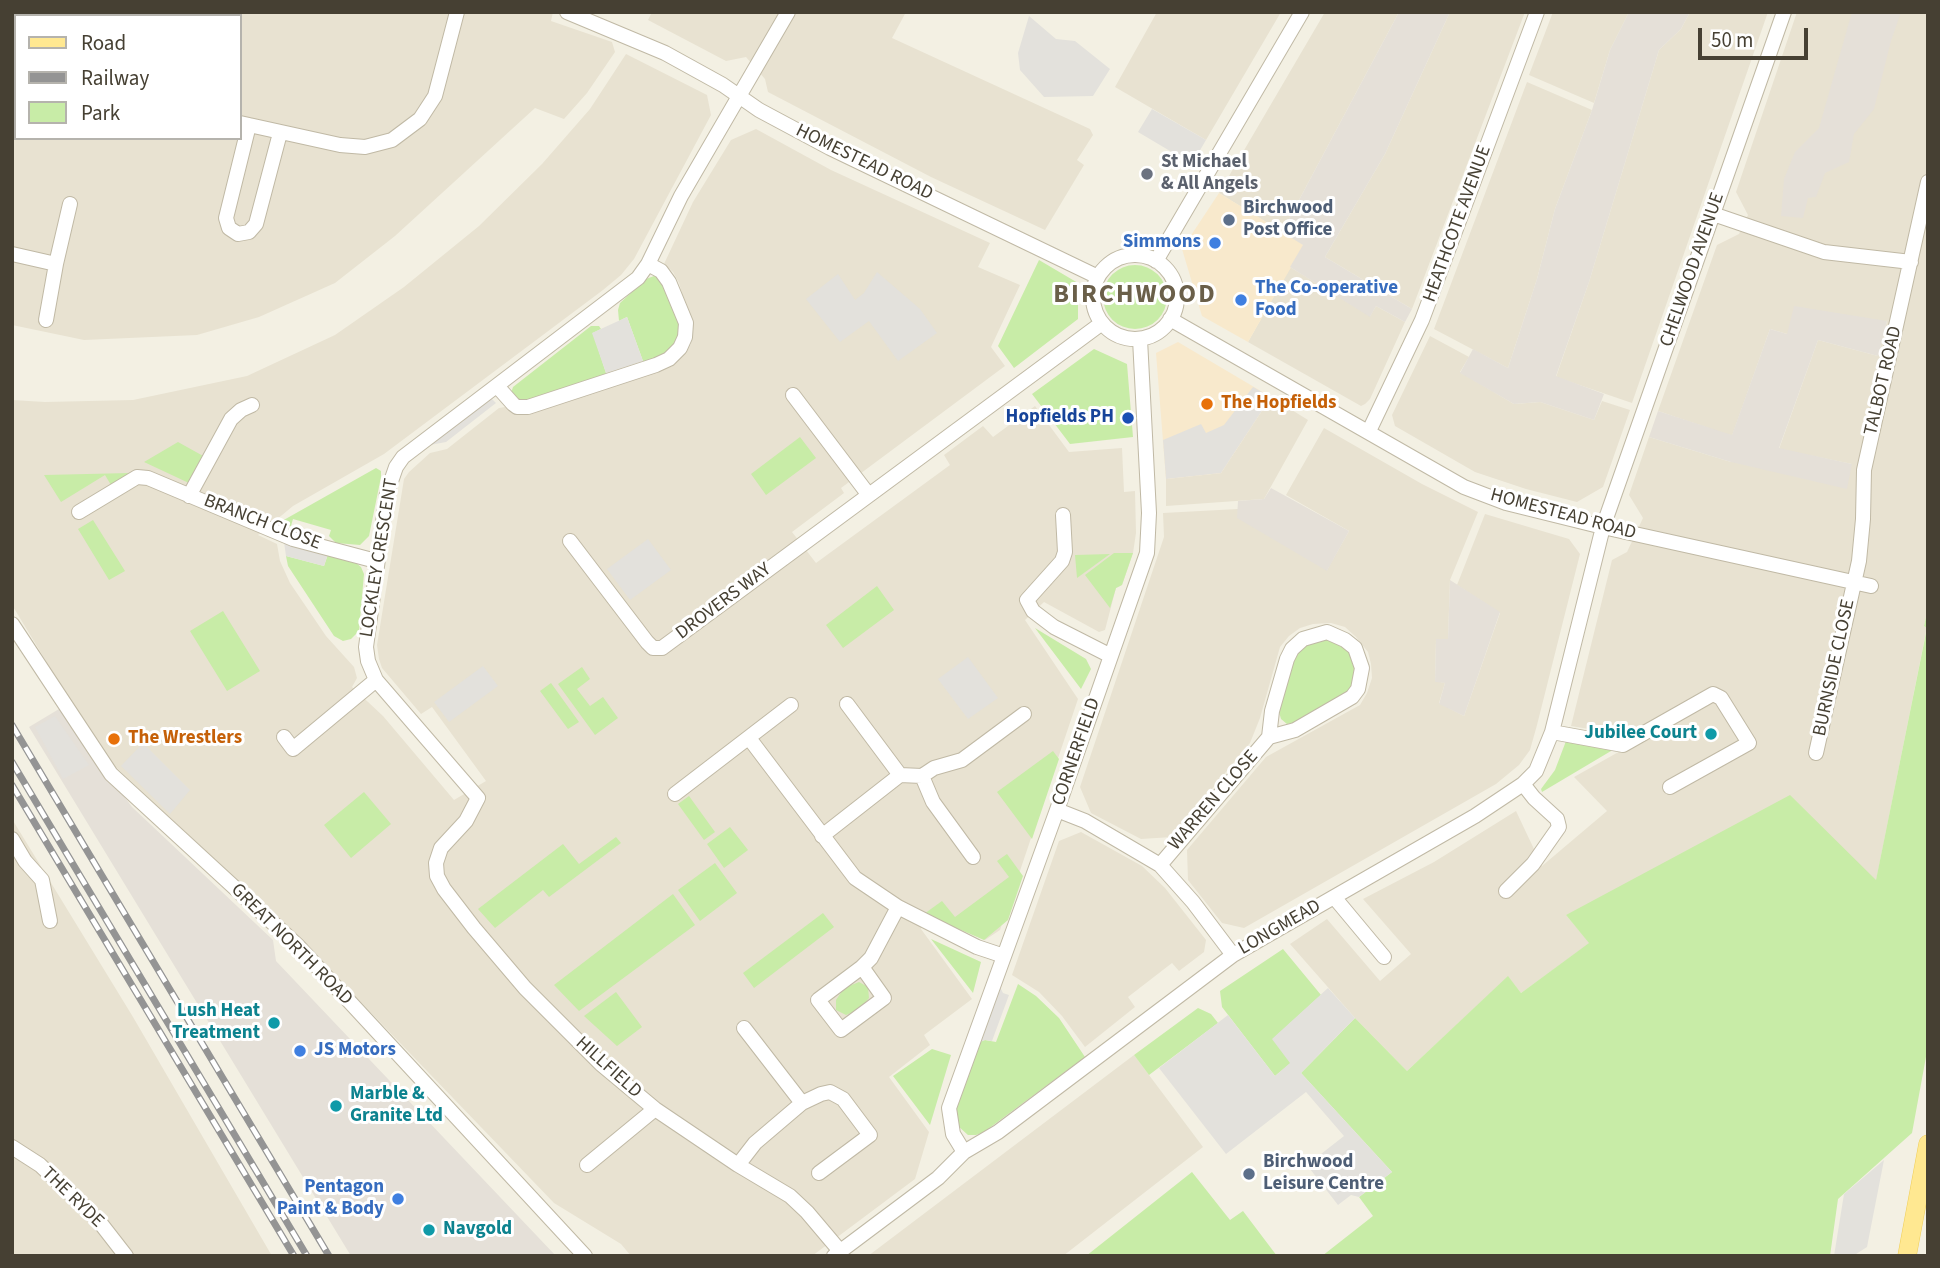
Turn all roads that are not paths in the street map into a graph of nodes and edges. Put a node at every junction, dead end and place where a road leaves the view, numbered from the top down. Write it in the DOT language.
graph roads {
  1 [pos="457,12"];
  2 [pos="567,12"];
  3 [pos="788,12"];
  4 [pos="1302,12"];
  5 [pos="1537,12"];
  6 [pos="1784,12"];
  7 [pos="738,95"];
  8 [pos="244,124"];
  9 [pos="279,133"];
  10 [pos="241,140"];
  11 [pos="1928,182"];
  12 [pos="70,204"];
  13 [pos="1713,214"];
  14 [pos="12,254"];
  15 [pos="1156,261"];
  16 [pos="1911,262"];
  17 [pos="56,264"];
  18 [pos="648,264"];
  19 [pos="1098,277"];
  20 [pos="1170,319"];
  21 [pos="46,320"];
  22 [pos="1102,323"];
  23 [pos="1140,339"];
  24 [pos="497,386"];
  25 [pos="793,395"];
  26 [pos="252,405"];
  27 [pos="1369,431"];
  28 [pos="868,494"];
  29 [pos="189,496"];
  30 [pos="79,512"];
  31 [pos="1063,515"];
  32 [pos="1603,527"];
  33 [pos="569,541"];
  34 [pos="376,561"];
  35 [pos="1854,582"];
  36 [pos="1871,586"];
  37 [pos="12,624"];
  38 [pos="1111,656"];
  39 [pos="376,680"];
  40 [pos="847,704"];
  41 [pos="791,705"];
  42 [pos="1024,714"];
  43 [pos="1552,732"];
  44 [pos="284,737"];
  45 [pos="1269,737"];
  46 [pos="749,738"];
  47 [pos="1816,753"];
  48 [pos="900,775"];
  49 [pos="922,776"];
  50 [pos="1523,784"];
  51 [pos="1670,787"];
  52 [pos="675,794"];
  53 [pos="1057,810"];
  54 [pos="822,836"];
  55 [pos="12,839"];
  56 [pos="448,839"];
  57 [pos="973,857"];
  58 [pos="1160,865"];
  59 [pos="1506,891"];
  60 [pos="1334,897"];
  61 [pos="898,907"];
  62 [pos="50,921"];
  63 [pos="1233,955"];
  64 [pos="1004,956"];
  65 [pos="1384,957"];
  66 [pos="862,967"];
  67 [pos="744,1028"];
  68 [pos="802,1103"];
  69 [pos="654,1109"];
  70 [pos="1928,1144"];
  71 [pos="12,1147"];
  72 [pos="964,1152"];
  73 [pos="587,1165"];
  74 [pos="738,1165"];
  75 [pos="819,1173"];
  76 [pos="837,1253"];
  77 [pos="126,1256"];
  78 [pos="585,1256"];
  79 [pos="1907,1256"];
  1 -- 9 [label="street"];
  2 -- 7 [label="street, HOMESTEAD ROAD"];
  3 -- 7 [label="street, LOCKLEY CRESCENT"];
  4 -- 15 [label="street"];
  5 -- 27 [label="street, HEATHCOTE AVENUE"];
  6 -- 13 [label="street, CHELWOOD AVENUE"];
  7 -- 18 [label="street, LOCKLEY CRESCENT"];
  7 -- 19 [label="street, HOMESTEAD ROAD"];
  8 -- 9 [label="street"];
  9 -- 10 [label="street"];
  11 -- 16 [label="street, TALBOT ROAD"];
  12 -- 17 [label="street"];
  13 -- 16 [label="street"];
  13 -- 32 [label="street, CHELWOOD AVENUE"];
  14 -- 17 [label="street"];
  15 -- 19 [label="street"];
  15 -- 20 [label="street"];
  16 -- 35 [label="street, TALBOT ROAD"];
  17 -- 21 [label="street"];
  18 -- 24 [label="street, LOCKLEY CRESCENT"];
  18 -- 24 [label="street"];
  19 -- 22 [label="street"];
  20 -- 23 [label="street"];
  20 -- 27 [label="street, HOMESTEAD ROAD"];
  22 -- 23 [label="street"];
  22 -- 28 [label="street, DROVERS WAY"];
  23 -- 38 [label="street, CORNERFIELD"];
  24 -- 34 [label="street, LOCKLEY CRESCENT"];
  25 -- 28 [label="street"];
  26 -- 29 [label="street, BRANCH CLOSE"];
  27 -- 32 [label="street, HOMESTEAD ROAD"];
  28 -- 33 [label="street, DROVERS WAY"];
  29 -- 30 [label="street, BRANCH CLOSE"];
  29 -- 34 [label="street, BRANCH CLOSE"];
  31 -- 38 [label="street"];
  32 -- 35 [label="street, HOMESTEAD ROAD"];
  32 -- 43 [label="street, LONGMEAD"];
  34 -- 39 [label="street, LOCKLEY CRESCENT"];
  35 -- 36 [label="street, HOMESTEAD ROAD"];
  35 -- 47 [label="street, BURNSIDE CLOSE"];
  37 -- 78 [label="street, GREAT NORTH ROAD"];
  38 -- 53 [label="street, CORNERFIELD"];
  39 -- 44 [label="street"];
  39 -- 56 [label="street, LOCKLEY CRESCENT"];
  40 -- 48 [label="street"];
  41 -- 46 [label="street"];
  42 -- 49 [label="street"];
  43 -- 50 [label="street, LONGMEAD"];
  43 -- 51 [label="street"];
  45 -- 45 [label="street, WARREN CLOSE"];
  45 -- 58 [label="street, WARREN CLOSE"];
  46 -- 52 [label="street"];
  46 -- 54 [label="street"];
  48 -- 49 [label="street"];
  48 -- 54 [label="street"];
  49 -- 57 [label="street"];
  50 -- 59 [label="street"];
  50 -- 60 [label="street, LONGMEAD"];
  53 -- 58 [label="street"];
  53 -- 64 [label="street, CORNERFIELD"];
  54 -- 61 [label="street"];
  55 -- 62 [label="street"];
  56 -- 69 [label="street, HILLFIELD"];
  58 -- 63 [label="street"];
  60 -- 63 [label="street, LONGMEAD"];
  60 -- 65 [label="street"];
  61 -- 64 [label="street"];
  61 -- 66 [label="street"];
  63 -- 72 [label="street, LONGMEAD"];
  64 -- 72 [label="street, CORNERFIELD"];
  66 -- 66 [label="street"];
  67 -- 68 [label="street"];
  68 -- 74 [label="street"];
  68 -- 75 [label="street"];
  69 -- 73 [label="street"];
  69 -- 74 [label="street, HILLFIELD"];
  70 -- 79 [label="main road"];
  71 -- 77 [label="street, THE RYDE"];
  72 -- 76 [label="street, LONGMEAD"];
  74 -- 76 [label="street, HILLFIELD"];
}
